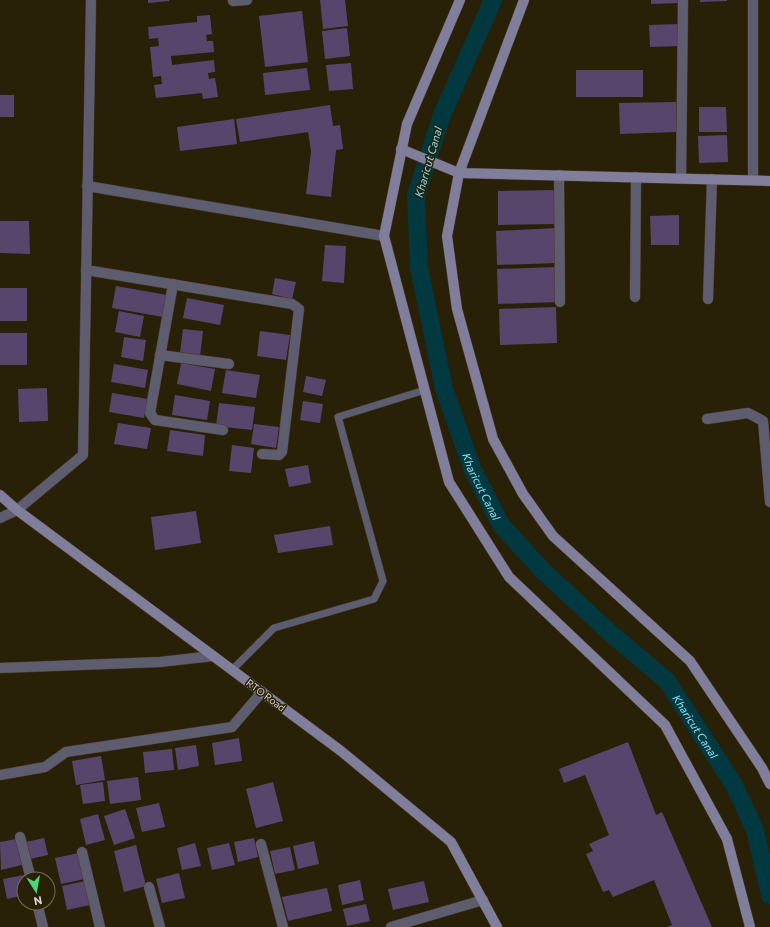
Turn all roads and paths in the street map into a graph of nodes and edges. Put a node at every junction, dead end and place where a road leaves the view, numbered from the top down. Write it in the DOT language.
graph roads {
  1 [pos="91,0"];
  2 [pos="233,0"];
  3 [pos="247,0"];
  4 [pos="460,0"];
  5 [pos="524,0"];
  6 [pos="683,0"];
  7 [pos="753,0"];
  8 [pos="401,149"];
  9 [pos="459,173"];
  10 [pos="559,175"];
  11 [pos="636,177"];
  12 [pos="681,178"];
  13 [pos="712,179"];
  14 [pos="753,180"];
  15 [pos="770,181"];
  16 [pos="87,186"];
  17 [pos="384,236"];
  18 [pos="86,270"];
  19 [pos="173,284"];
  20 [pos="635,297"];
  21 [pos="708,299"];
  22 [pos="560,302"];
  23 [pos="160,355"];
  24 [pos="229,364"];
  25 [pos="425,390"];
  26 [pos="707,419"];
  27 [pos="222,430"];
  28 [pos="262,454"];
  29 [pos="0,495"];
  30 [pos="770,502"];
  31 [pos="17,510"];
  32 [pos="0,518"];
  33 [pos="213,656"];
  34 [pos="0,668"];
  35 [pos="232,670"];
  36 [pos="262,692"];
  37 [pos="0,775"];
  38 [pos="770,784"];
  39 [pos="20,837"];
  40 [pos="261,844"];
  41 [pos="82,852"];
  42 [pos="29,871"];
  43 [pos="149,887"];
  44 [pos="483,900"];
  45 [pos="39,911"];
  46 [pos="417,923"];
  47 [pos="43,927"];
  48 [pos="100,927"];
  49 [pos="160,927"];
  50 [pos="283,927"];
  51 [pos="391,927"];
  52 [pos="497,927"];
  53 [pos="750,927"];
  1 -- 16 [label="street"];
  2 -- 3 [label="street"];
  4 -- 8 [label="street"];
  5 -- 9 [label="street"];
  6 -- 12 [label="street"];
  7 -- 14 [label="street"];
  8 -- 9 [label="street"];
  8 -- 17 [label="street"];
  9 -- 10 [label="street"];
  9 -- 38 [label="street"];
  10 -- 11 [label="street"];
  10 -- 22 [label="street"];
  11 -- 12 [label="street"];
  11 -- 20 [label="street"];
  12 -- 13 [label="street"];
  13 -- 14 [label="street"];
  13 -- 21 [label="street"];
  14 -- 15 [label="street"];
  16 -- 17 [label="street"];
  16 -- 18 [label="street"];
  17 -- 25 [label="street"];
  18 -- 19 [label="street"];
  18 -- 31 [label="street"];
  19 -- 23 [label="street"];
  19 -- 28 [label="street"];
  23 -- 24 [label="street"];
  23 -- 27 [label="street"];
  25 -- 35 [label="lane"];
  25 -- 53 [label="street"];
  26 -- 30 [label="street"];
  29 -- 31 [label="street, RTO Road"];
  31 -- 32 [label="street"];
  31 -- 33 [label="street, RTO Road"];
  33 -- 34 [label="street"];
  33 -- 35 [label="street, RTO Road"];
  35 -- 36 [label="street, RTO Road"];
  36 -- 37 [label="street"];
  36 -- 44 [label="street, RTO Road"];
  39 -- 42 [label="street"];
  40 -- 50 [label="street"];
  41 -- 48 [label="street"];
  43 -- 49 [label="street"];
  44 -- 46 [label="street"];
  44 -- 52 [label="street, RTO Road"];
  45 -- 47 [label="street"];
  46 -- 51 [label="street"];
}
